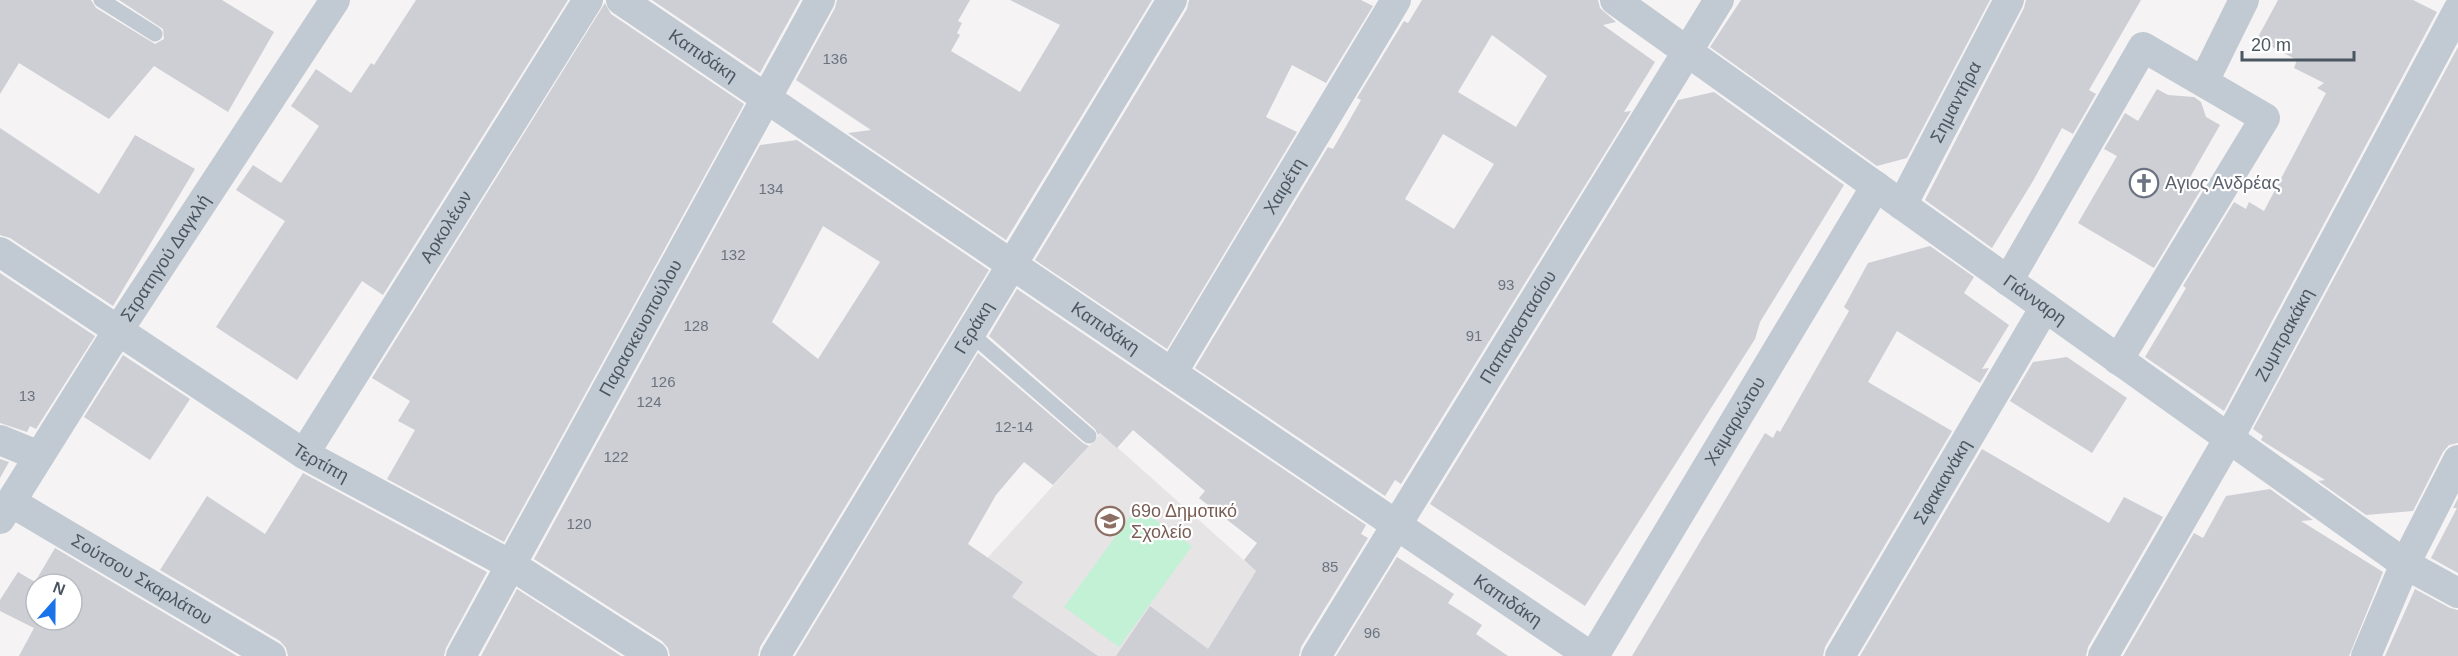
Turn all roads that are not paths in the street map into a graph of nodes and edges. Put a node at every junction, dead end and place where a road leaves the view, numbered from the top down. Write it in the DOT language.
graph roads {
  1 [pos="101,0"];
  2 [pos="335,0"];
  3 [pos="588,0"];
  4 [pos="621,0"];
  5 [pos="820,0"];
  6 [pos="1172,0"];
  7 [pos="1396,0"];
  8 [pos="1616,0"];
  9 [pos="1719,0"];
  10 [pos="2009,0"];
  11 [pos="2244,0"];
  12 [pos="2444,0"];
  13 [pos="2458,9"];
  14 [pos="155,34"];
  15 [pos="1687,51"];
  16 [pos="2204,81"];
  17 [pos="766,99"];
  18 [pos="1876,186"];
  19 [pos="1902,205"];
  20 [pos="0,252"];
  21 [pos="1011,264"];
  22 [pos="2008,281"];
  23 [pos="2045,307"];
  24 [pos="118,329"];
  25 [pos="970,333"];
  26 [pos="2118,360"];
  27 [pos="1172,373"];
  28 [pos="1089,436"];
  29 [pos="2229,438"];
  30 [pos="0,440"];
  31 [pos="304,454"];
  32 [pos="39,456"];
  33 [pos="2458,460"];
  34 [pos="6,511"];
  35 [pos="1396,525"];
  36 [pos="2404,564"];
  37 [pos="511,565"];
  38 [pos="2458,593"];
  39 [pos="271,656"];
  40 [pos="461,656"];
  41 [pos="653,656"];
  42 [pos="775,656"];
  43 [pos="1316,656"];
  44 [pos="1592,656"];
  45 [pos="1840,656"];
  46 [pos="2103,656"];
  47 [pos="2367,656"];
  1 -- 14 [label="lane"];
  2 -- 24 [label="street, Στρατηγού Δαγκλή"];
  3 -- 31 [label="street, Αρκολέων"];
  4 -- 17 [label="street, Καπιδάκη"];
  5 -- 17 [label="street, Παρασκευοπούλου"];
  6 -- 21 [label="street, Γεράκη"];
  7 -- 27 [label="street, Χαιρέτη"];
  8 -- 15 [label="street, Γιάνναρη"];
  9 -- 15 [label="street, Παπαναστασίου"];
  10 -- 19 [label="street, Σημαντήρα"];
  11 -- 16 [label="street"];
  12 -- 13 [label="street"];
  13 -- 29 [label="street, Ζυμπρακάκη"];
  15 -- 18 [label="street, Γιάνναρη"];
  15 -- 35 [label="street, Παπαναστασίου"];
  16 -- 22 [label="street"];
  16 -- 26 [label="street"];
  17 -- 21 [label="street, Καπιδάκη"];
  17 -- 37 [label="street, Παρασκευοπούλου"];
  18 -- 19 [label="street, Γιάνναρη"];
  18 -- 44 [label="street, Χειμαριώτου"];
  19 -- 22 [label="street, Γιάνναρη"];
  20 -- 24 [label="street, Τερτίπη"];
  21 -- 25 [label="street, Γεράκη"];
  21 -- 27 [label="street, Καπιδάκη"];
  22 -- 23 [label="street, Γιάνναρη"];
  23 -- 26 [label="street, Γιάνναρη"];
  23 -- 45 [label="street, Σφακιανάκη"];
  24 -- 31 [label="street, Τερτίπη"];
  24 -- 32 [label="street, Στρατηγού Δαγκλή"];
  25 -- 28 [label="lane"];
  25 -- 42 [label="street, Γεράκη"];
  26 -- 29 [label="street, Γιάνναρη"];
  27 -- 35 [label="street, Καπιδάκη"];
  29 -- 36 [label="street, Γιάνναρη"];
  29 -- 46 [label="street, Ζυμπρακάκη"];
  30 -- 32 [label="street"];
  31 -- 37 [label="street, Τερτίπη"];
  32 -- 34 [label="street, Στρατηγού Δαγκλή"];
  33 -- 36 [label="street"];
  34 -- 39 [label="street, Σούτσου Σκαρλάτου"];
  35 -- 43 [label="street, Παπαναστασίου"];
  35 -- 44 [label="street, Καπιδάκη"];
  36 -- 38 [label="street, Γιάνναρη"];
  36 -- 47 [label="street"];
  37 -- 40 [label="street, Παρασκευοπούλου"];
  37 -- 41 [label="street, Τερτίπη"];
}
